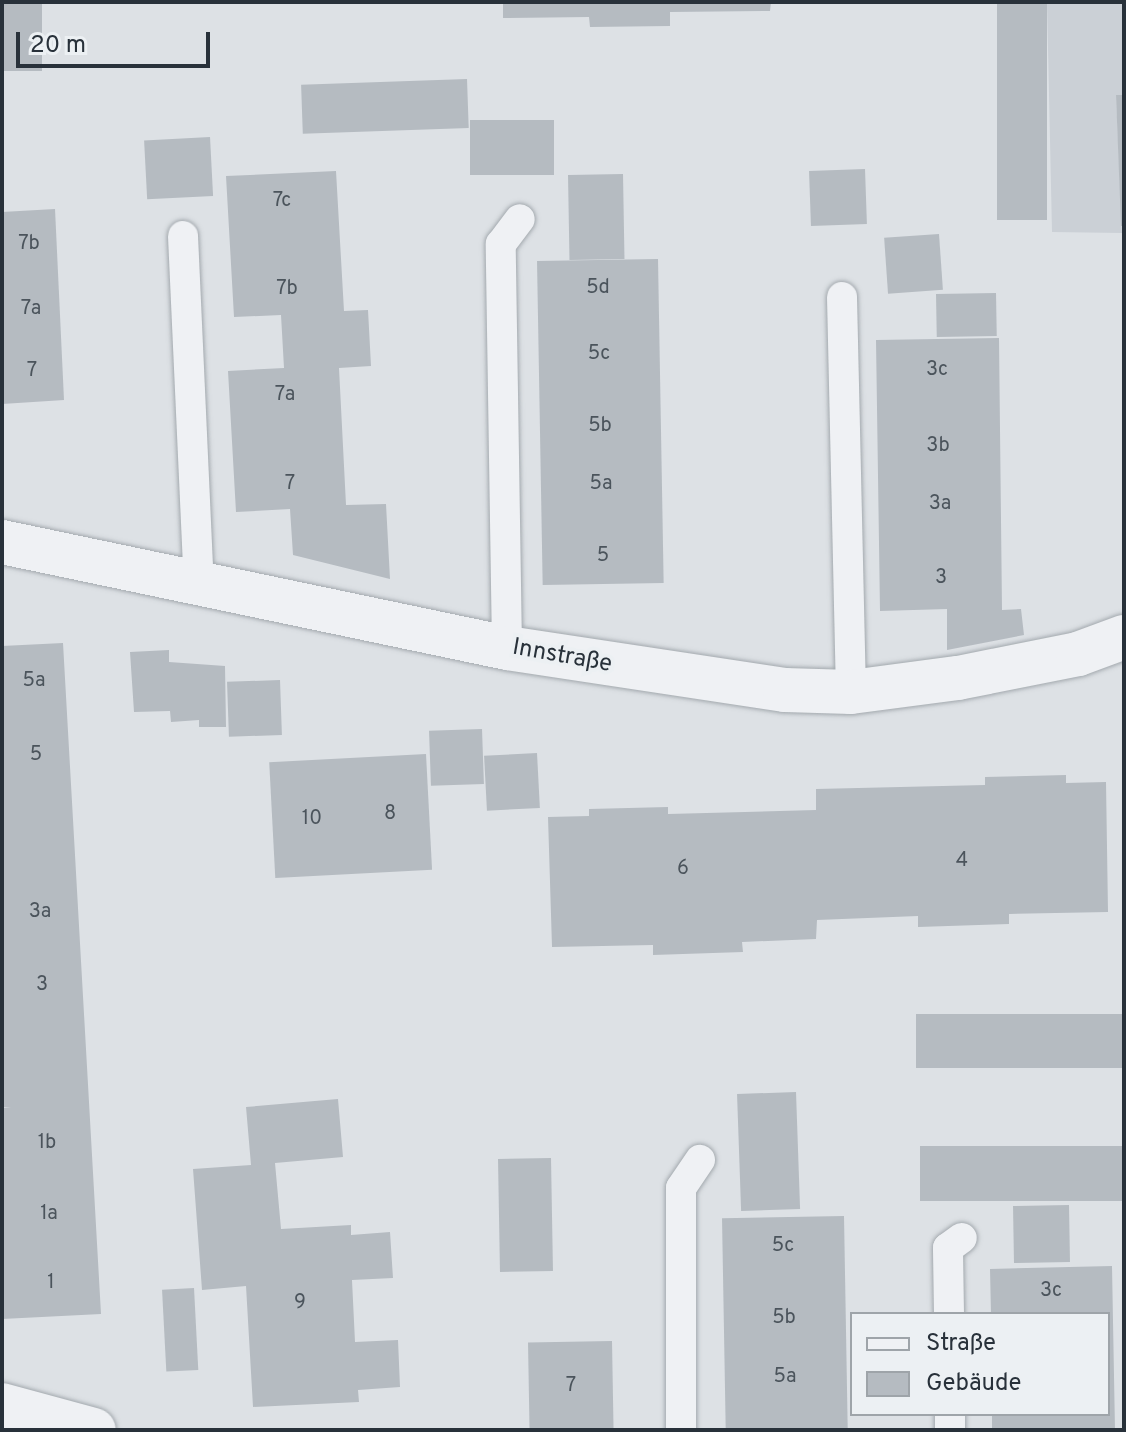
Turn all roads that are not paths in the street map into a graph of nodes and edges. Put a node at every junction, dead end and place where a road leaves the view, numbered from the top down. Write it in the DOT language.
graph roads {
  1 [pos="520,219"];
  2 [pos="183,236"];
  3 [pos="842,297"];
  4 [pos="2,542"];
  5 [pos="199,582"];
  6 [pos="1124,637"];
  7 [pos="507,648"];
  8 [pos="851,692"];
  9 [pos="700,1160"];
  10 [pos="962,1238"];
  11 [pos="949,1312"];
  12 [pos="2,1405"];
  13 [pos="94,1430"];
  14 [pos="681,1430"];
  1 -- 7 [label="lane"];
  2 -- 5 [label="lane"];
  3 -- 8 [label="lane"];
  4 -- 5 [label="street, Innstraße"];
  5 -- 7 [label="street, Innstraße"];
  6 -- 8 [label="street, Innstraße"];
  7 -- 8 [label="street, Innstraße"];
  9 -- 14 [label="lane"];
  10 -- 11 [label="lane"];
  12 -- 13 [label="street"];
}
